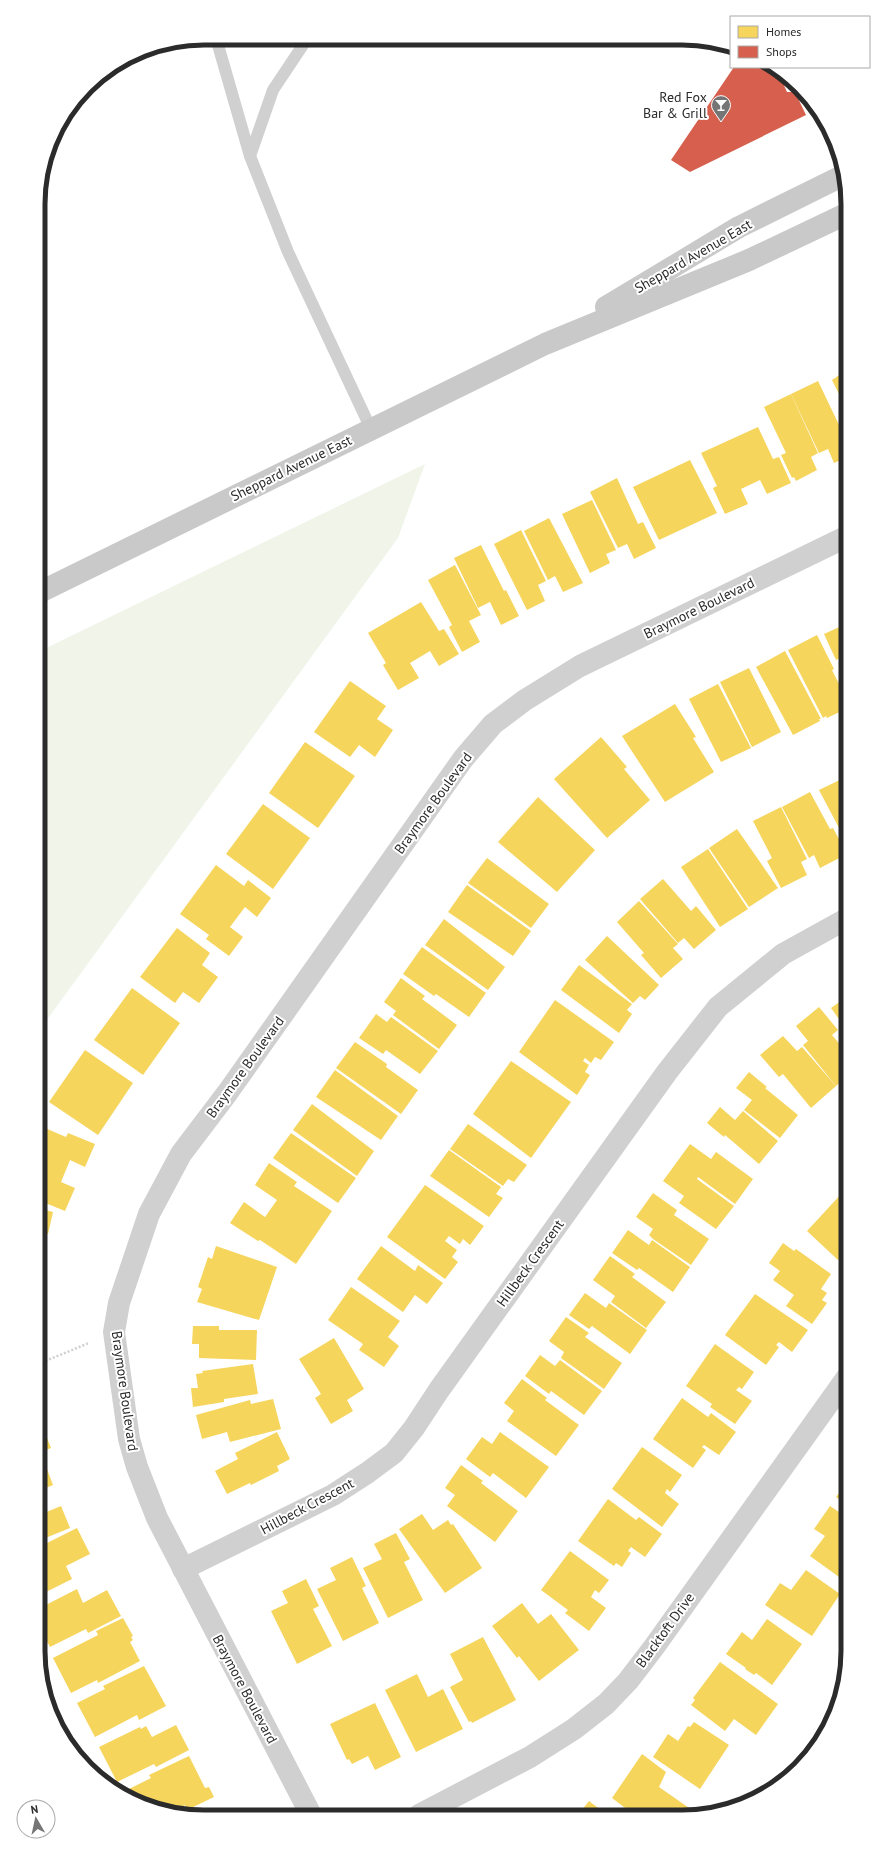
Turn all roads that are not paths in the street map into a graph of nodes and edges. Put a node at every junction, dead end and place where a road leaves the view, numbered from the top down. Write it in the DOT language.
graph roads {
  1 [pos="218,45"];
  2 [pos="303,45"];
  3 [pos="250,156"];
  4 [pos="839,178"];
  5 [pos="841,217"];
  6 [pos="545,344"];
  7 [pos="371,429"];
  8 [pos="841,539"];
  9 [pos="45,590"];
  10 [pos="841,922"];
  11 [pos="841,1386"];
  12 [pos="182,1569"];
  13 [pos="308,1810"];
  14 [pos="429,1810"];
  1 -- 3 [label="lane"];
  2 -- 3 [label="lane"];
  3 -- 7 [label="lane"];
  4 -- 6 [label="main road, Sheppard Avenue East"];
  5 -- 6 [label="main road, Sheppard Avenue East"];
  6 -- 7 [label="main road, Sheppard Avenue East"];
  7 -- 9 [label="main road, Sheppard Avenue East"];
  8 -- 12 [label="street, Braymore Boulevard"];
  10 -- 12 [label="street, Hillbeck Crescent"];
  11 -- 14 [label="street, Blacktoft Drive"];
  12 -- 13 [label="street, Braymore Boulevard"];
}
